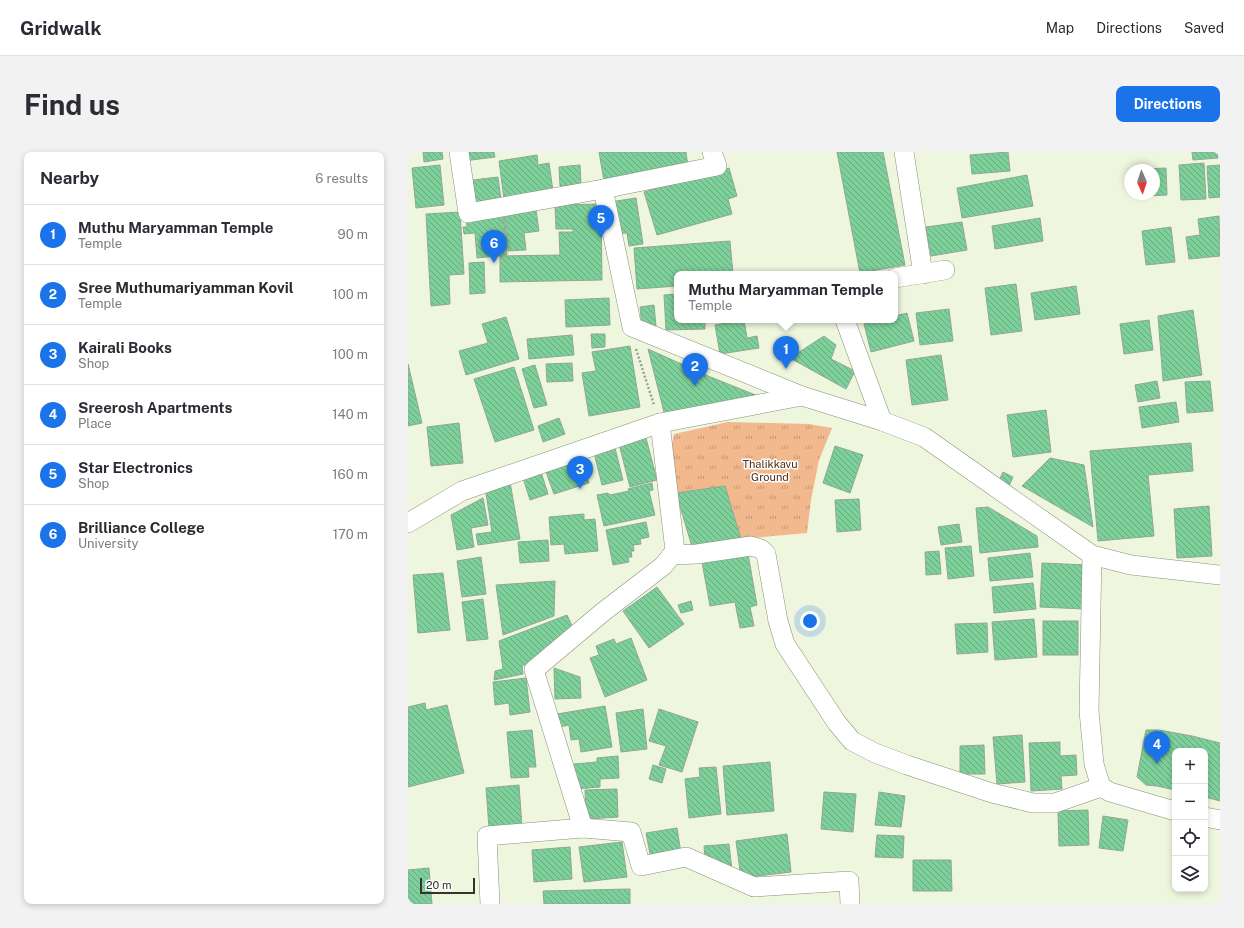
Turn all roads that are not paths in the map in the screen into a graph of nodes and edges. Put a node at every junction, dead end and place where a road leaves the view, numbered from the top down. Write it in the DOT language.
graph roads {
  1 [pos="459,152"];
  2 [pos="712,152"];
  3 [pos="904,152"];
  4 [pos="603,188"];
  5 [pos="945,270"];
  6 [pos="923,274"];
  7 [pos="898,278"];
  8 [pos="845,323"];
  9 [pos="802,396"];
  10 [pos="882,421"];
  11 [pos="660,423"];
  12 [pos="408,523"];
  13 [pos="672,555"];
  14 [pos="1092,555"];
  15 [pos="1220,575"];
  16 [pos="1101,787"];
  17 [pos="1172,810"];
  18 [pos="1208,818"];
  19 [pos="1220,820"];
  20 [pos="583,828"];
  21 [pos="490,904"];
  22 [pos="850,904"];
  1 -- 4 [label="street"];
  2 -- 4 [label="street"];
  3 -- 6 [label="street"];
  4 -- 9 [label="street"];
  5 -- 6 [label="street"];
  6 -- 7 [label="street"];
  8 -- 10 [label="street"];
  9 -- 10 [label="street"];
  9 -- 11 [label="street"];
  10 -- 14 [label="street"];
  11 -- 12 [label="street"];
  11 -- 13 [label="street"];
  13 -- 16 [label="street"];
  13 -- 20 [label="street"];
  14 -- 15 [label="street"];
  14 -- 16 [label="street"];
  16 -- 17 [label="street"];
  18 -- 19 [label="street"];
  20 -- 21 [label="street"];
  20 -- 22 [label="street"];
}
